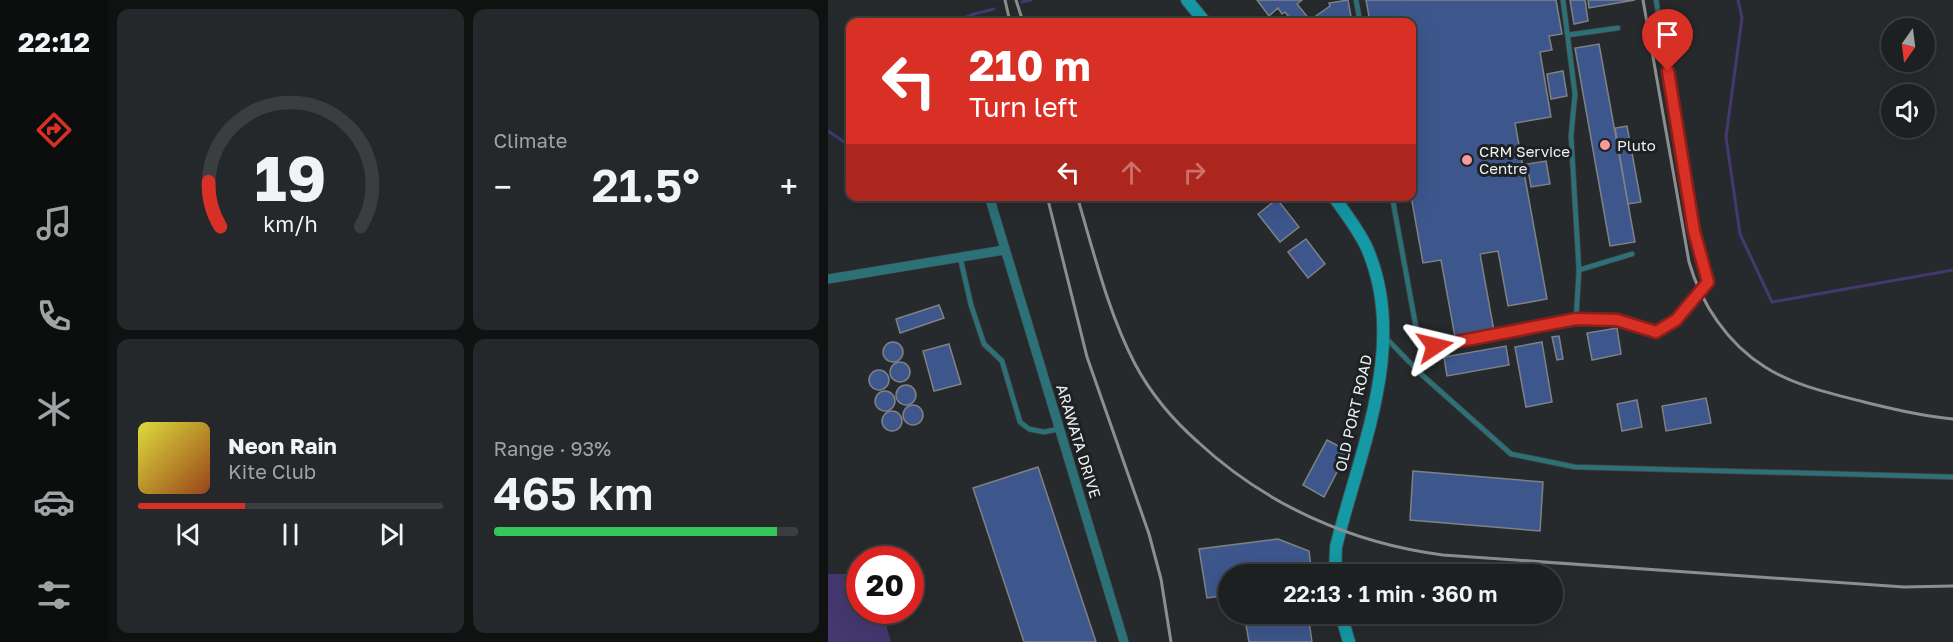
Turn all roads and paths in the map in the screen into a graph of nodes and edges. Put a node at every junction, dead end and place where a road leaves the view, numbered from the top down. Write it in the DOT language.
graph roads {
  1 [pos="1187,0"];
  2 [pos="1356,0"];
  3 [pos="1563,0"];
  4 [pos="1656,0"];
  5 [pos="1201,18"];
  6 [pos="1359,18"];
  7 [pos="1618,28"];
  8 [pos="1568,35"];
  9 [pos="990,201"];
  10 [pos="1337,201"];
  11 [pos="1393,201"];
  12 [pos="1004,250"];
  13 [pos="1632,254"];
  14 [pos="960,257"];
  15 [pos="1579,270"];
  16 [pos="828,279"];
  17 [pos="1576,319"];
  18 [pos="1384,336"];
  19 [pos="1059,429"];
  20 [pos="1953,477"];
  21 [pos="1335,564"];
  22 [pos="1344,624"];
  23 [pos="1124,642"];
  24 [pos="1349,642"];
  1 -- 5 [label="street"];
  2 -- 6 [label="lane"];
  3 -- 8 [label="lane"];
  4 -- 17 [label="lane"];
  7 -- 8 [label="lane"];
  8 -- 15 [label="lane"];
  9 -- 12 [label="street, ARAWATA DRIVE"];
  10 -- 18 [label="street, OLD PORT ROAD"];
  11 -- 17 [label="lane"];
  12 -- 14 [label="street"];
  12 -- 19 [label="street, ARAWATA DRIVE"];
  13 -- 15 [label="lane"];
  14 -- 16 [label="street"];
  14 -- 19 [label="lane"];
  15 -- 17 [label="lane"];
  18 -- 20 [label="lane"];
  18 -- 21 [label="street, OLD PORT ROAD"];
  19 -- 23 [label="street, ARAWATA DRIVE"];
  22 -- 24 [label="street"];
}
